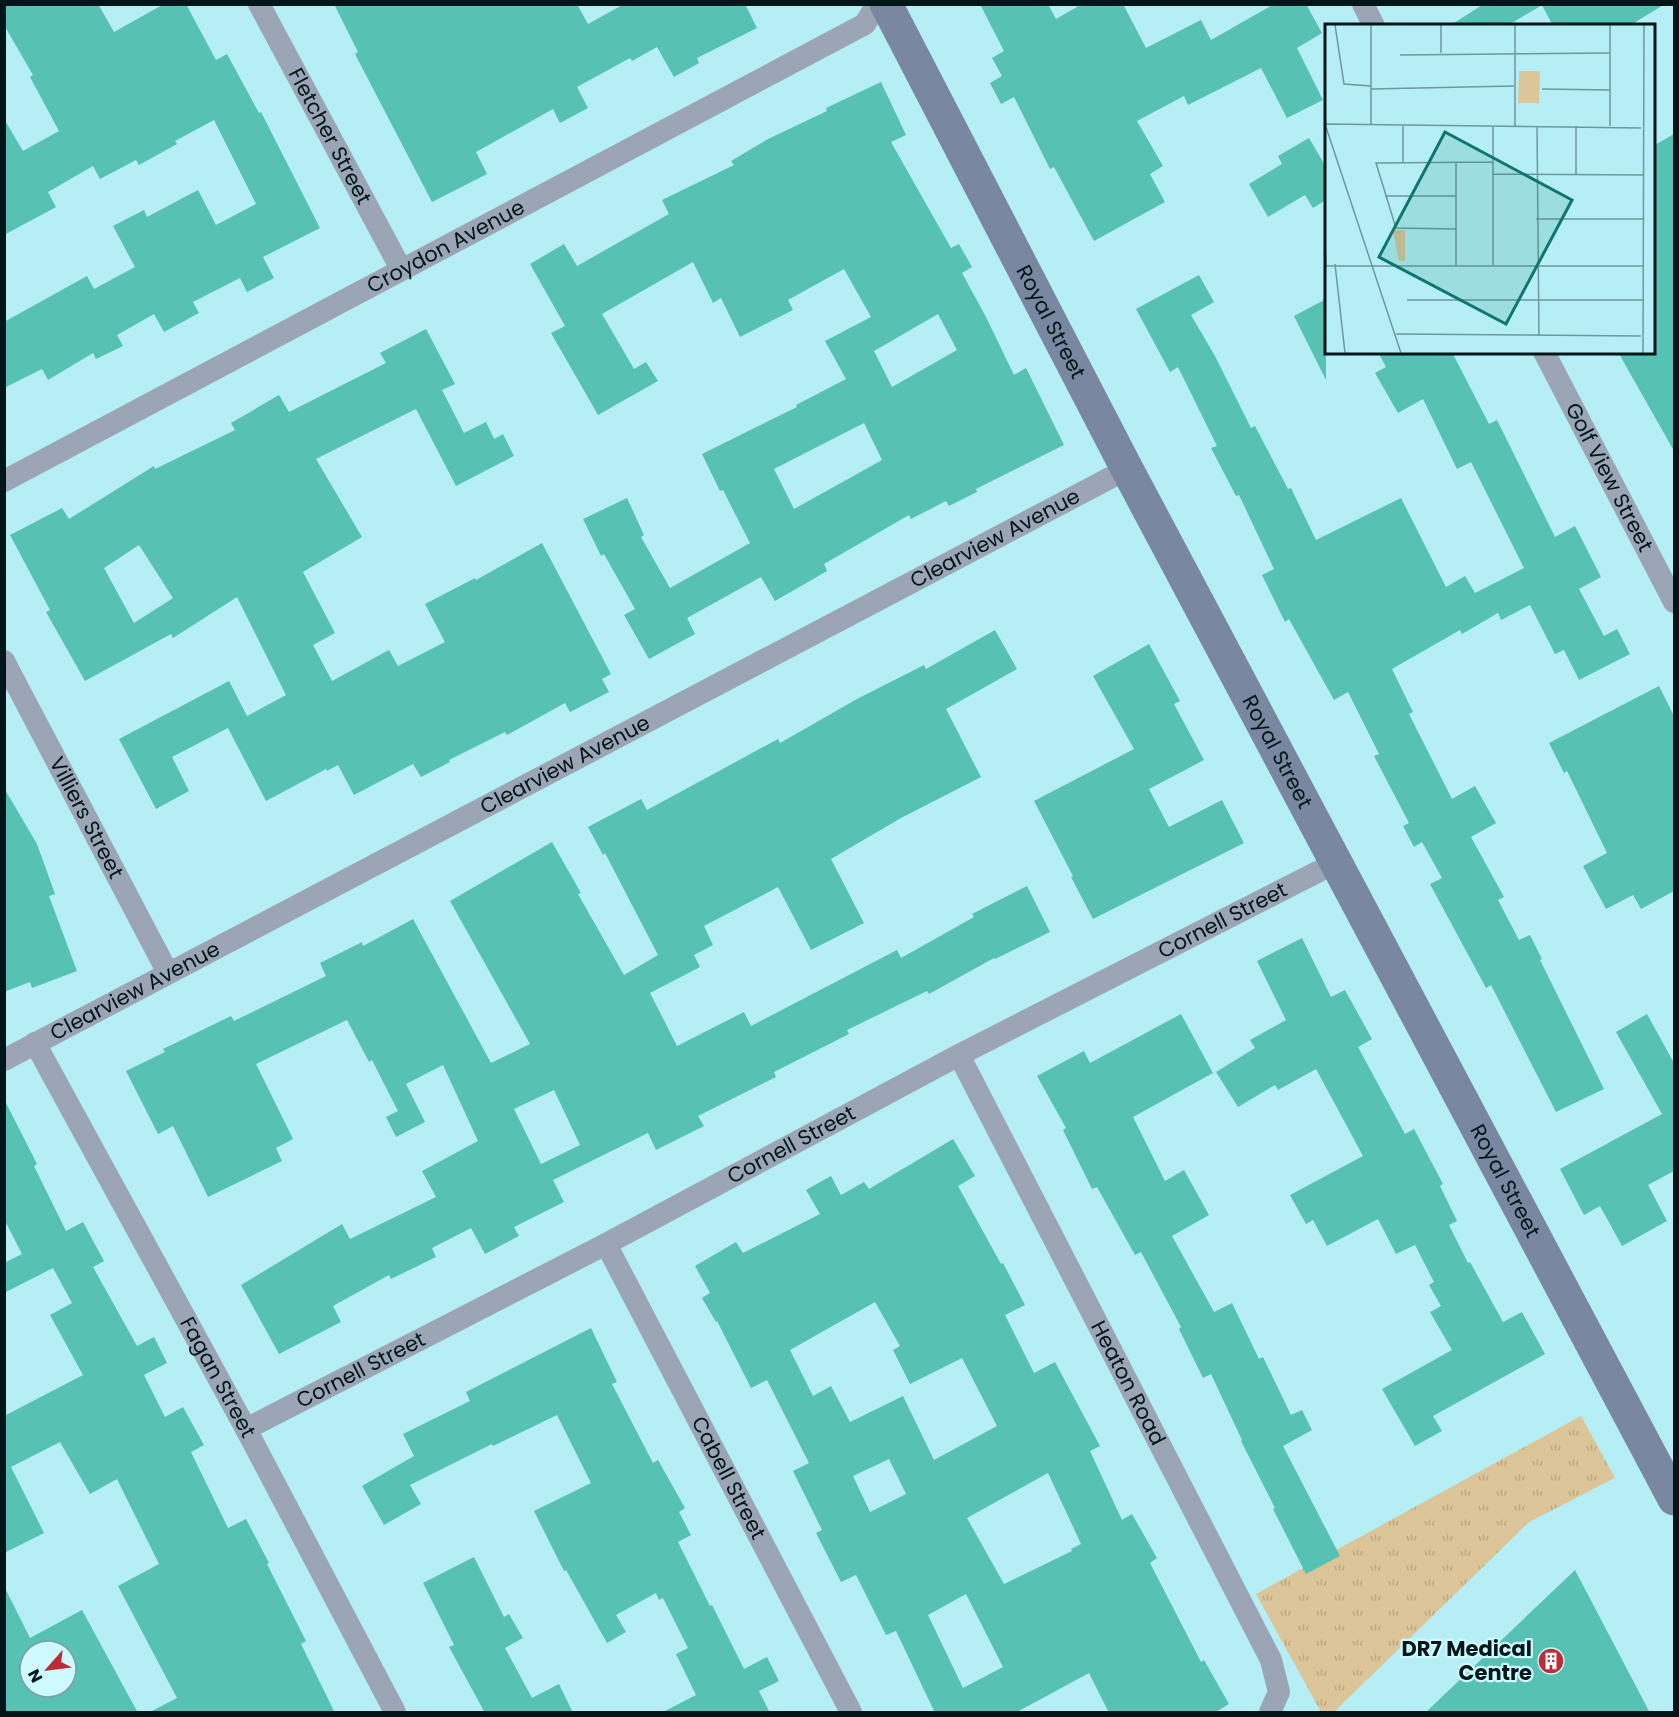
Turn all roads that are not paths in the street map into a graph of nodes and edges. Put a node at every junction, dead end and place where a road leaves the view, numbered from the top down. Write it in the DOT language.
graph roads {
  1 [pos="259,4"];
  2 [pos="877,4"];
  3 [pos="886,4"];
  4 [pos="1363,4"];
  5 [pos="1373,24"];
  6 [pos="401,269"];
  7 [pos="1545,354"];
  8 [pos="1127,469"];
  9 [pos="4,481"];
  10 [pos="1674,602"];
  11 [pos="4,661"];
  12 [pos="1337,862"];
  13 [pos="168,973"];
  14 [pos="35,1043"];
  15 [pos="959,1055"];
  16 [pos="4,1060"];
  17 [pos="606,1244"];
  18 [pos="246,1429"];
  19 [pos="1674,1499"];
  20 [pos="395,1713"];
  21 [pos="851,1713"];
  22 [pos="1270,1713"];
  1 -- 6 [label="street, Fletcher Street"];
  2 -- 6 [label="street, Croydon Avenue"];
  3 -- 8 [label="main road, Royal Street"];
  4 -- 5 [label="street"];
  6 -- 9 [label="street, Croydon Avenue"];
  7 -- 10 [label="street, Golf View Street"];
  8 -- 12 [label="main road, Royal Street"];
  8 -- 13 [label="street, Clearview Avenue"];
  11 -- 13 [label="street, Villiers Street"];
  12 -- 15 [label="street, Cornell Street"];
  12 -- 19 [label="main road, Royal Street"];
  13 -- 14 [label="street, Clearview Avenue"];
  14 -- 16 [label="street, Clearview Avenue"];
  14 -- 18 [label="street, Fagan Street"];
  15 -- 17 [label="street, Cornell Street"];
  15 -- 22 [label="street, Heaton Road"];
  17 -- 18 [label="street, Cornell Street"];
  17 -- 21 [label="street, Cabell Street"];
  18 -- 20 [label="street, Fagan Street"];
}
